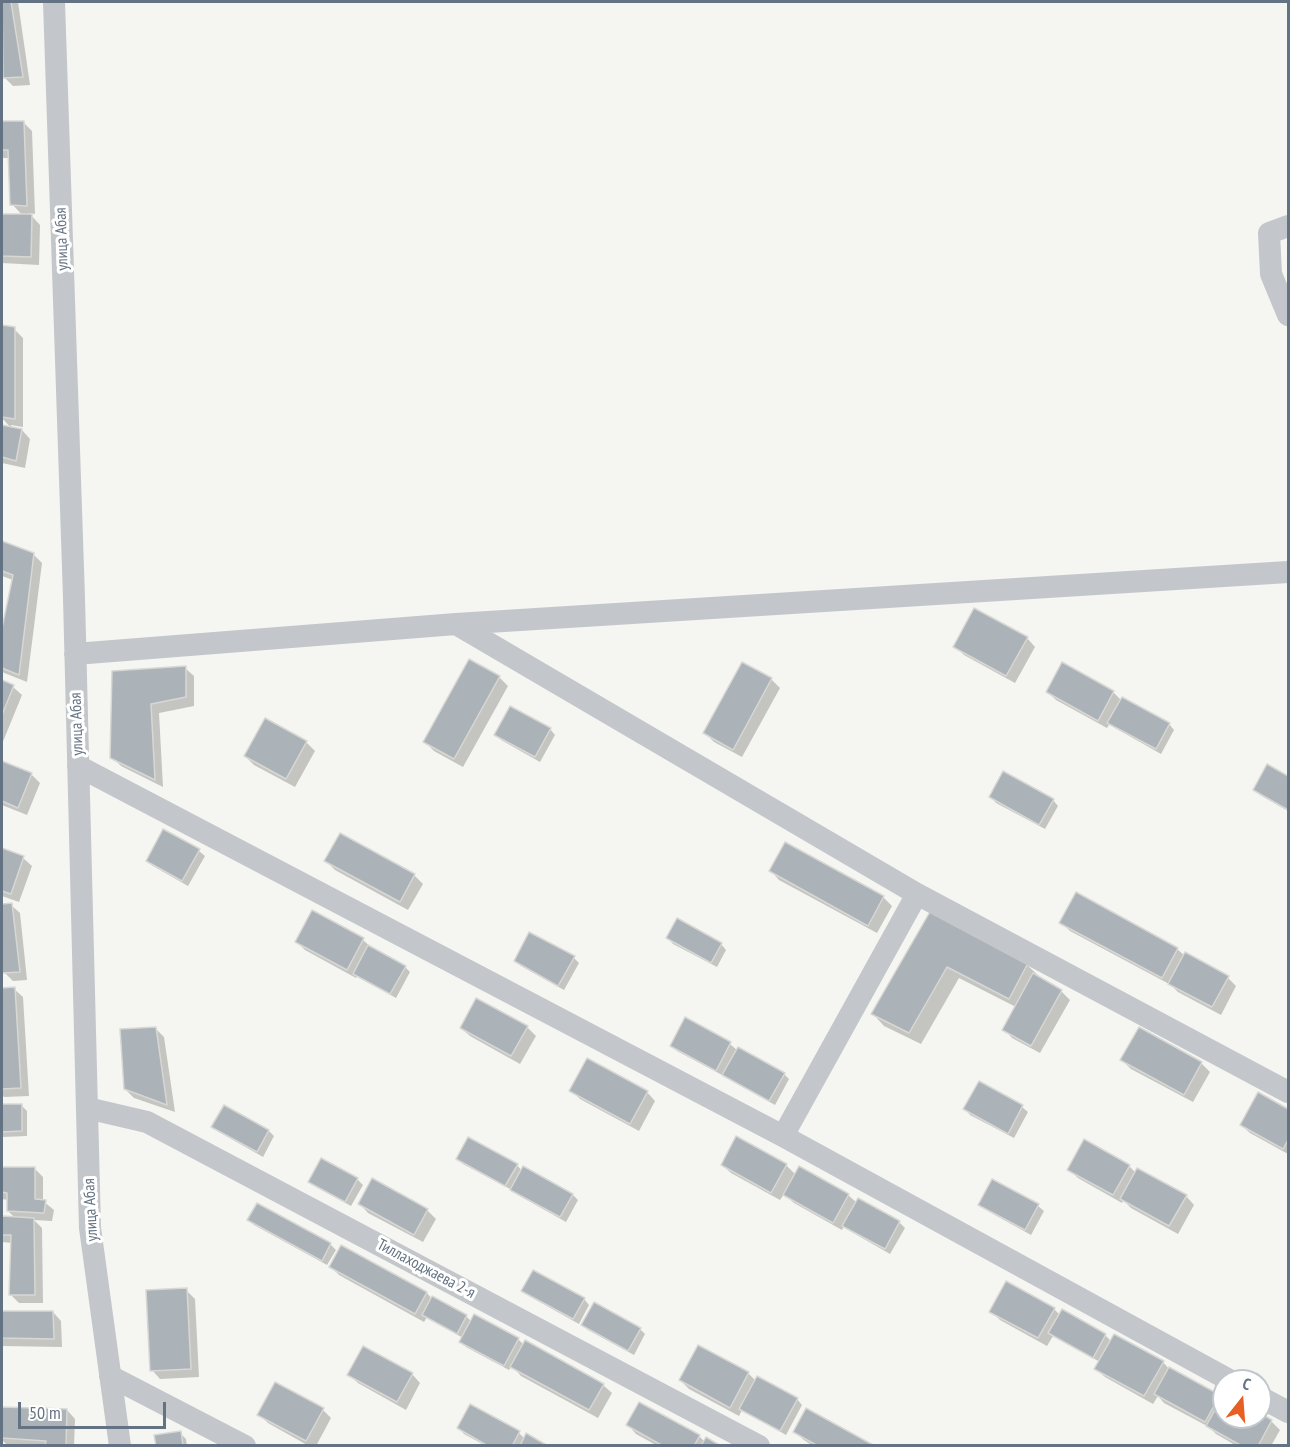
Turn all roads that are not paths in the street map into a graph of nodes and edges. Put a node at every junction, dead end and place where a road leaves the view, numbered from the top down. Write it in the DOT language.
graph roads {
  1 [pos="54,2"];
  2 [pos="1288,226"];
  3 [pos="1288,315"];
  4 [pos="1288,572"];
  5 [pos="456,624"];
  6 [pos="75,654"];
  7 [pos="78,766"];
  8 [pos="917,894"];
  9 [pos="1288,1092"];
  10 [pos="87,1108"];
  11 [pos="783,1136"];
  12 [pos="1212,1371"];
  13 [pos="110,1376"];
  14 [pos="1272,1403"];
  15 [pos="1288,1412"];
  16 [pos="120,1446"];
  17 [pos="245,1446"];
  18 [pos="759,1446"];
  1 -- 6 [label="street, улица Абая"];
  2 -- 3 [label="street"];
  4 -- 5 [label="street"];
  5 -- 6 [label="street"];
  5 -- 8 [label="street"];
  6 -- 7 [label="street, улица Абая"];
  7 -- 10 [label="street, улица Абая"];
  7 -- 11 [label="street"];
  8 -- 9 [label="street"];
  8 -- 11 [label="street"];
  10 -- 13 [label="street, улица Абая"];
  10 -- 18 [label="street, Тиллаходжаева 2-я"];
  11 -- 12 [label="street"];
  13 -- 16 [label="street, улица Абая"];
  13 -- 17 [label="street"];
  14 -- 15 [label="street"];
}
